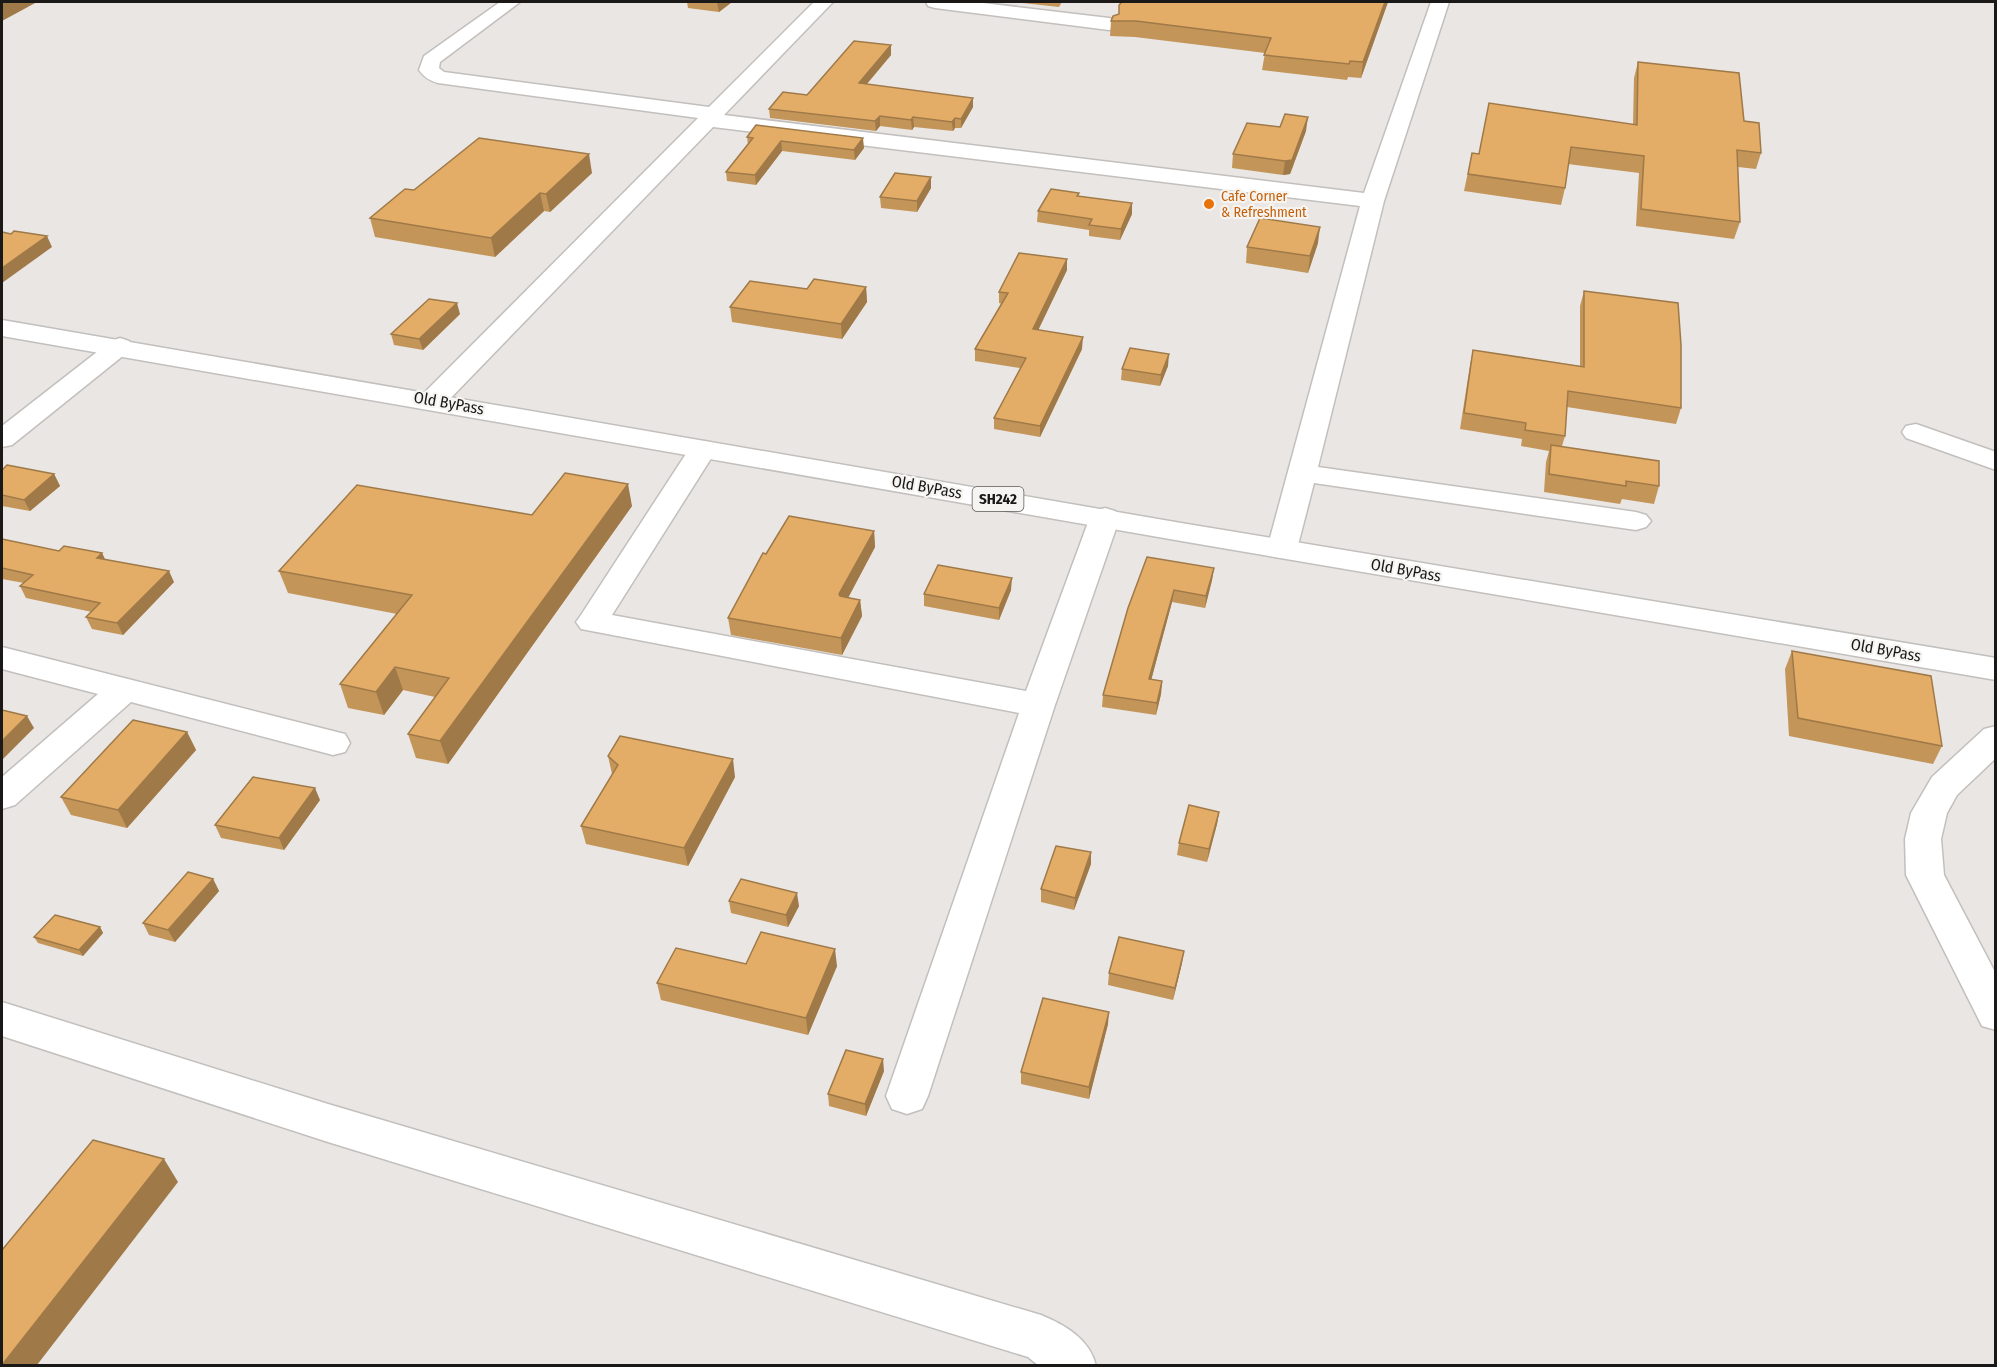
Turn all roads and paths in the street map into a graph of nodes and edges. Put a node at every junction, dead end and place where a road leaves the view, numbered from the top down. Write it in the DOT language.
graph roads {
  1 [pos="511,2"];
  2 [pos="824,2"];
  3 [pos="935,2"];
  4 [pos="1440,2"];
  5 [pos="1109,24"];
  6 [pos="712,117"];
  7 [pos="1373,201"];
  8 [pos="2,328"];
  9 [pos="120,346"];
  10 [pos="434,400"];
  11 [pos="1916,432"];
  12 [pos="2,439"];
  13 [pos="703,449"];
  14 [pos="1995,462"];
  15 [pos="1302,473"];
  16 [pos="1105,517"];
  17 [pos="1636,521"];
  18 [pos="1282,549"];
  19 [pos="2,658"];
  20 [pos="1995,669"];
  21 [pos="126,688"];
  22 [pos="1038,705"];
  23 [pos="1995,738"];
  24 [pos="333,743"];
  25 [pos="2,796"];
  26 [pos="1995,1014"];
  27 [pos="2,1019"];
  28 [pos="907,1095"];
  29 [pos="1079,1364"];
  1 -- 6 [label="main road"];
  2 -- 6 [label="main road"];
  3 -- 5 [label="main road"];
  4 -- 7 [label="main road"];
  6 -- 7 [label="main road"];
  6 -- 10 [label="main road"];
  7 -- 15 [label="main road"];
  8 -- 9 [label="main road, Old ByPass / SH242"];
  9 -- 10 [label="main road, Old ByPass / SH242"];
  9 -- 12 [label="main road"];
  10 -- 13 [label="main road, Old ByPass / SH242"];
  11 -- 14 [label="main road"];
  13 -- 16 [label="main road, Old ByPass / SH242"];
  13 -- 22 [label="main road"];
  15 -- 17 [label="main road"];
  15 -- 18 [label="main road"];
  16 -- 18 [label="main road, Old ByPass / SH242"];
  16 -- 22 [label="main road"];
  18 -- 20 [label="main road, Old ByPass / SH242"];
  19 -- 21 [label="main road"];
  21 -- 24 [label="main road"];
  21 -- 25 [label="main road"];
  22 -- 28 [label="main road"];
  23 -- 26 [label="main road"];
  27 -- 29 [label="main road"];
}
